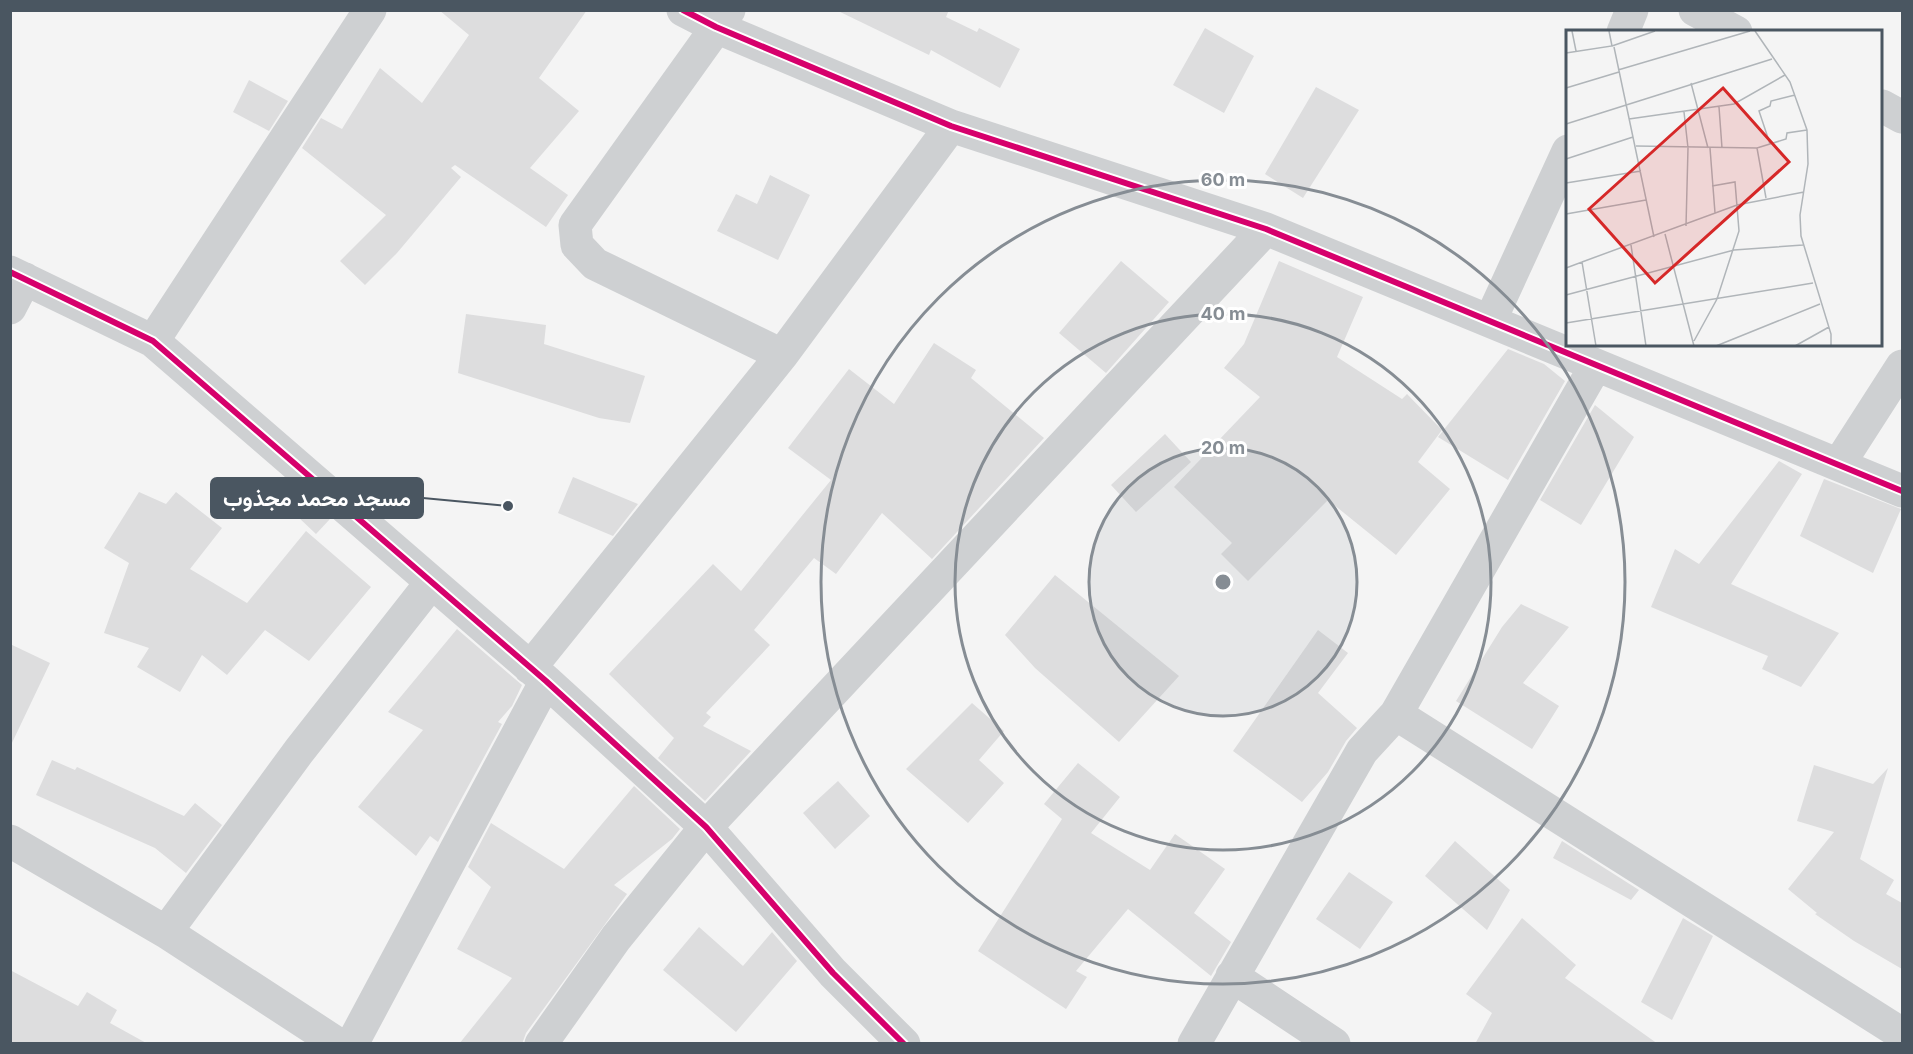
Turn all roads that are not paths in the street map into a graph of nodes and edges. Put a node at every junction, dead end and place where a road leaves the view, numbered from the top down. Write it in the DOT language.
graph roads {
  1 [pos="370,10"];
  2 [pos="683,10"];
  3 [pos="1632,10"];
  4 [pos="1695,10"];
  5 [pos="722,19"];
  6 [pos="1624,30"];
  7 [pos="1732,30"];
  8 [pos="1883,107"];
  9 [pos="1902,117"];
  10 [pos="951,126"];
  11 [pos="1566,155"];
  12 [pos="1266,229"];
  13 [pos="18,275"];
  14 [pos="10,308"];
  15 [pos="1491,319"];
  16 [pos="153,341"];
  17 [pos="782,355"];
  18 [pos="1596,365"];
  19 [pos="1902,366"];
  20 [pos="1839,464"];
  21 [pos="1902,491"];
  22 [pos="431,583"];
  23 [pos="538,675"];
  24 [pos="1396,714"];
  25 [pos="706,827"];
  26 [pos="10,841"];
  27 [pos="166,932"];
  28 [pos="1232,976"];
  29 [pos="1902,1034"];
  30 [pos="338,1044"];
  31 [pos="352,1044"];
  32 [pos="541,1044"];
  33 [pos="904,1044"];
  34 [pos="1194,1044"];
  35 [pos="1334,1044"];
  1 -- 16 [label="street"];
  2 -- 5 [label="street"];
  3 -- 6 [label="street"];
  4 -- 7 [label="street"];
  5 -- 10 [label="street"];
  5 -- 17 [label="street"];
  8 -- 9 [label="street"];
  10 -- 12 [label="street"];
  10 -- 17 [label="street"];
  11 -- 15 [label="street"];
  12 -- 15 [label="street"];
  12 -- 25 [label="street"];
  13 -- 14 [label="street"];
  13 -- 16 [label="street"];
  15 -- 18 [label="street"];
  16 -- 22 [label="street"];
  17 -- 23 [label="street"];
  18 -- 20 [label="street"];
  18 -- 24 [label="street"];
  19 -- 20 [label="street"];
  20 -- 21 [label="street"];
  22 -- 23 [label="street"];
  22 -- 27 [label="street"];
  23 -- 25 [label="street"];
  23 -- 31 [label="street"];
  24 -- 28 [label="street"];
  24 -- 29 [label="street"];
  25 -- 32 [label="street"];
  25 -- 33 [label="street"];
  26 -- 27 [label="street"];
  27 -- 30 [label="street"];
  28 -- 34 [label="street"];
  28 -- 35 [label="street"];
}
